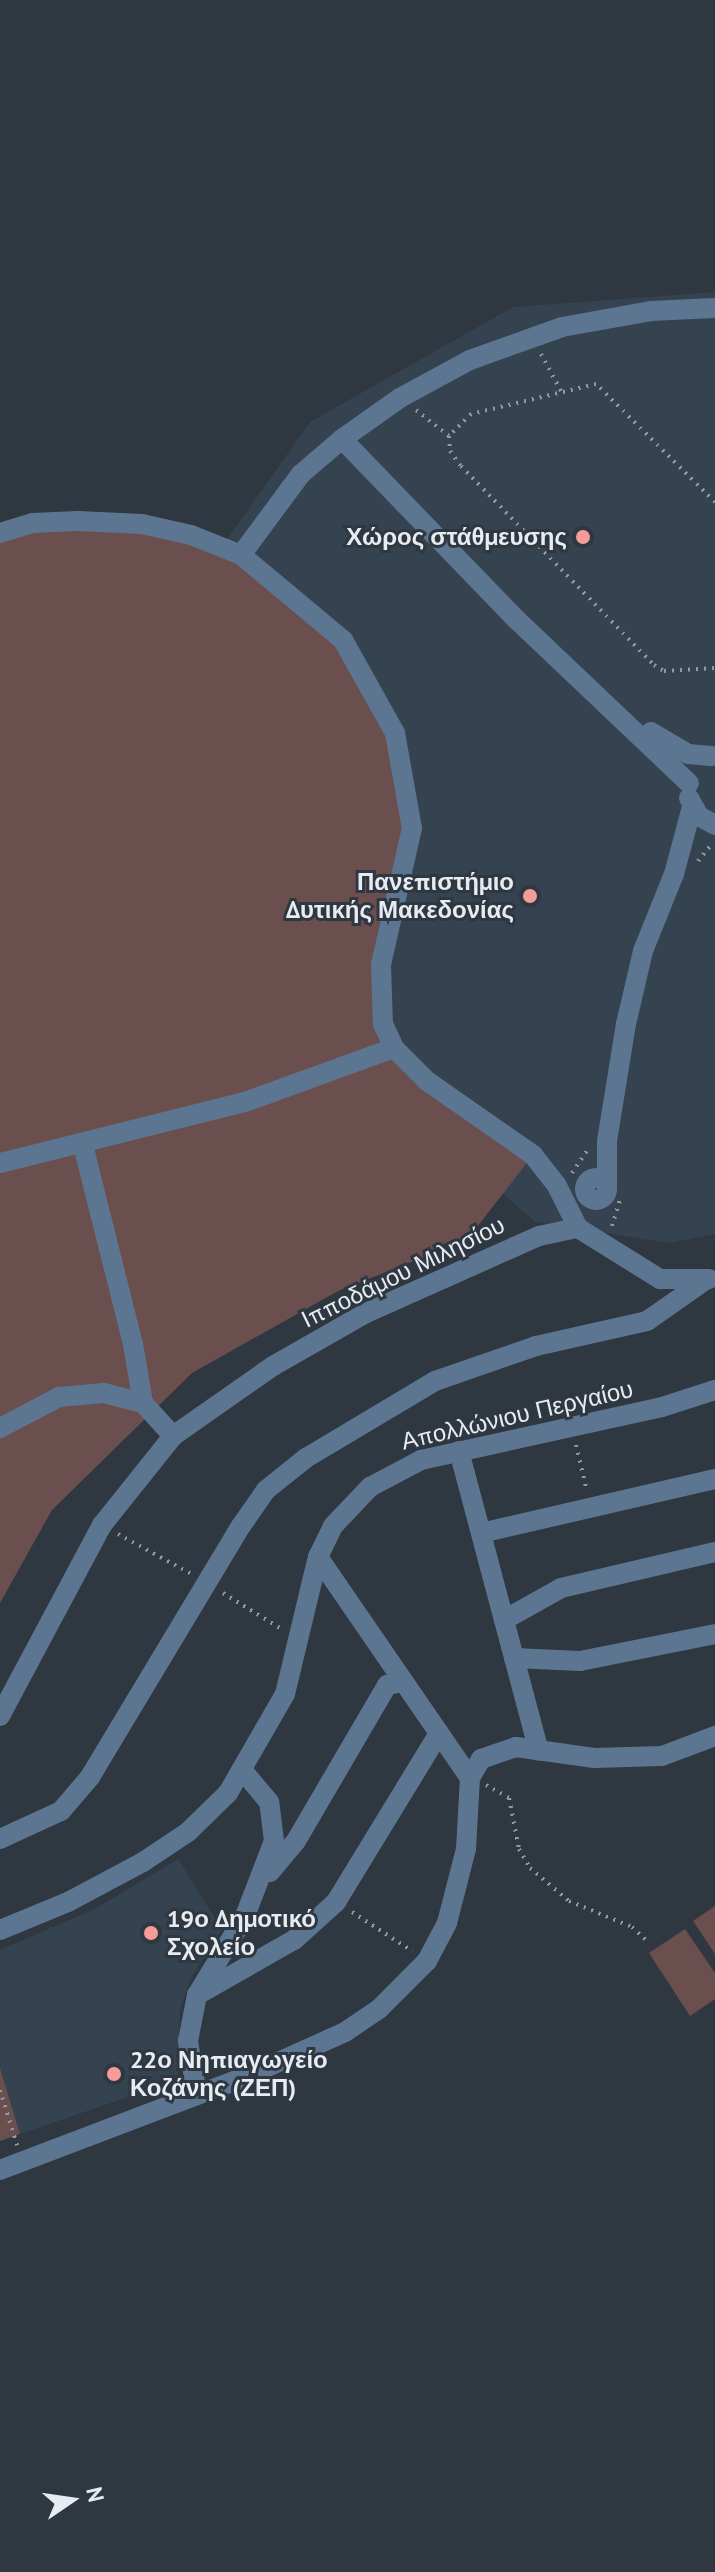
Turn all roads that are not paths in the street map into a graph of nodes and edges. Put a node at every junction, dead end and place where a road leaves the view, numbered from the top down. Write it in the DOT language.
graph roads {
  1 [pos="715,308"];
  2 [pos="342,439"];
  3 [pos="0,533"];
  4 [pos="241,555"];
  5 [pos="622,717"];
  6 [pos="713,755"];
  7 [pos="689,783"];
  8 [pos="692,807"];
  9 [pos="714,833"];
  10 [pos="674,874"];
  11 [pos="394,1048"];
  12 [pos="83,1145"];
  13 [pos="0,1163"];
  14 [pos="578,1228"];
  15 [pos="711,1278"];
  16 [pos="715,1390"];
  17 [pos="143,1403"];
  18 [pos="0,1428"];
  19 [pos="173,1436"];
  20 [pos="459,1451"];
  21 [pos="715,1479"];
  22 [pos="481,1533"];
  23 [pos="715,1552"];
  24 [pos="318,1557"];
  25 [pos="504,1620"];
  26 [pos="715,1634"];
  27 [pos="514,1658"];
  28 [pos="403,1682"];
  29 [pos="0,1716"];
  30 [pos="439,1733"];
  31 [pos="715,1736"];
  32 [pos="539,1751"];
  33 [pos="244,1772"];
  34 [pos="470,1778"];
  35 [pos="0,1839"];
  36 [pos="262,1881"];
  37 [pos="0,1930"];
  38 [pos="197,1995"];
  39 [pos="197,2095"];
  40 [pos="0,2170"];
  1 -- 2 [label="street"];
  2 -- 4 [label="street"];
  2 -- 5 [label="street"];
  3 -- 4 [label="street"];
  4 -- 11 [label="street"];
  5 -- 6 [label="street"];
  5 -- 7 [label="street"];
  6 -- 7 [label="street"];
  7 -- 8 [label="street"];
  8 -- 9 [label="street"];
  8 -- 10 [label="street"];
  9 -- 10 [label="street"];
  10 -- 14 [label="street"];
  11 -- 12 [label="street"];
  11 -- 14 [label="street"];
  12 -- 13 [label="street"];
  12 -- 17 [label="street"];
  14 -- 15 [label="street"];
  14 -- 19 [label="street, Ιπποδάμου Μιλησίου"];
  15 -- 35 [label="street"];
  16 -- 20 [label="street, Απολλώνιου Περγαίου"];
  17 -- 18 [label="street"];
  17 -- 19 [label="street"];
  19 -- 29 [label="street, Ιπποδάμου Μιλησίου"];
  20 -- 22 [label="street"];
  20 -- 24 [label="street, Απολλώνιου Περγαίου"];
  21 -- 22 [label="street"];
  22 -- 25 [label="street"];
  23 -- 25 [label="street"];
  24 -- 28 [label="street"];
  24 -- 33 [label="street, Απολλώνιου Περγαίου"];
  25 -- 27 [label="street"];
  26 -- 27 [label="street"];
  27 -- 32 [label="street"];
  28 -- 30 [label="street"];
  28 -- 36 [label="street"];
  30 -- 34 [label="street"];
  30 -- 38 [label="street"];
  31 -- 32 [label="street"];
  32 -- 34 [label="street"];
  33 -- 36 [label="street"];
  33 -- 37 [label="street, Απολλώνιου Περγαίου"];
  34 -- 39 [label="street"];
  36 -- 38 [label="street"];
  38 -- 39 [label="street"];
  39 -- 40 [label="street"];
}
